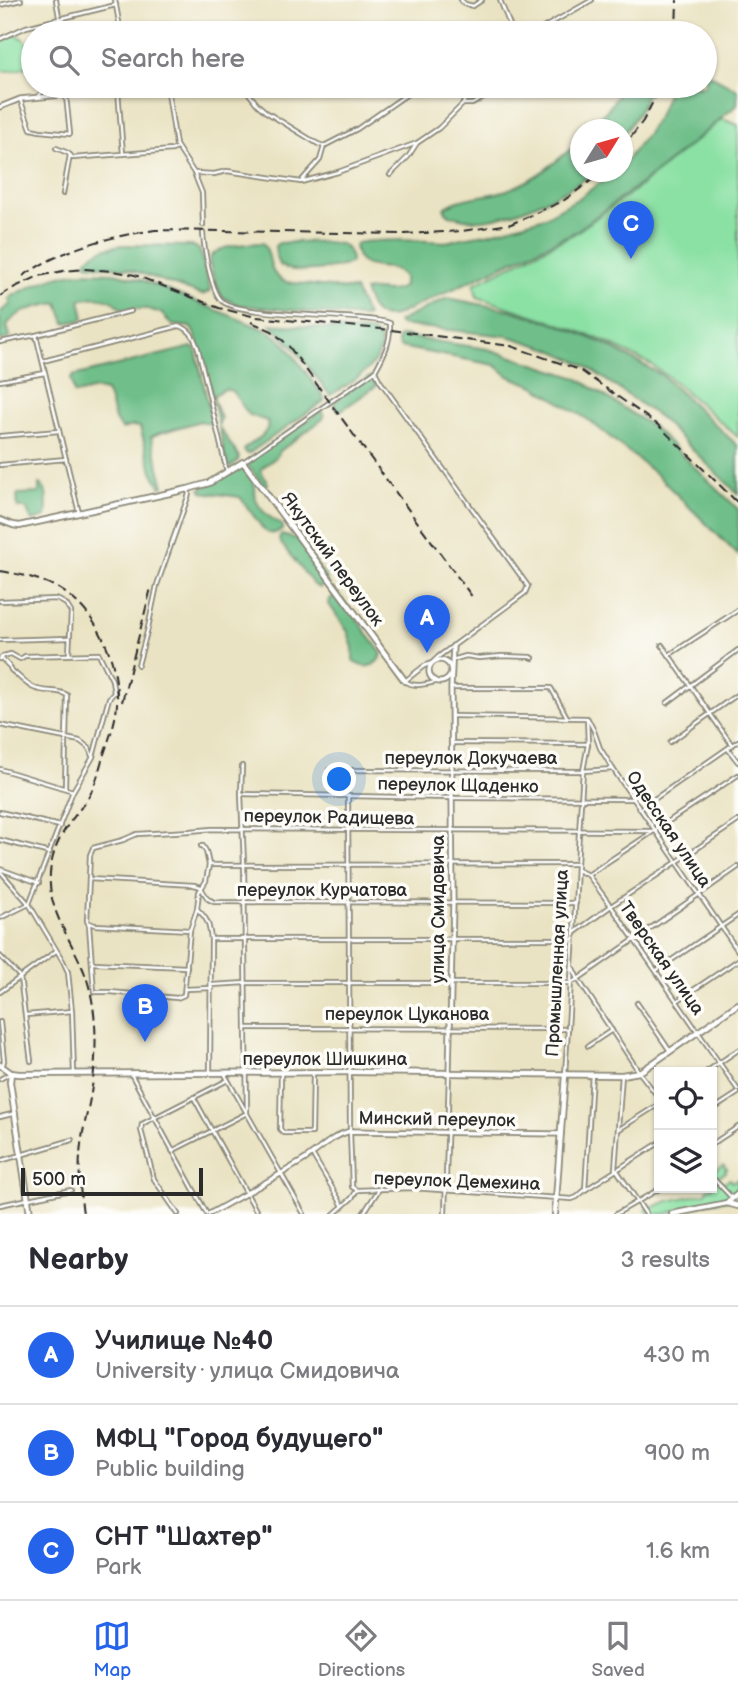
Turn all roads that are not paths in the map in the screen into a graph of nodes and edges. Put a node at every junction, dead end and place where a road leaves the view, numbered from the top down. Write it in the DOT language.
graph roads {
  1 [pos="21,0"];
  2 [pos="55,0"];
  3 [pos="115,0"];
  4 [pos="461,0"];
  5 [pos="482,0"];
  6 [pos="500,0"];
  7 [pos="592,0"];
  8 [pos="0,5"];
  9 [pos="116,5"];
  10 [pos="60,19"];
  11 [pos="49,21"];
  12 [pos="119,21"];
  13 [pos="508,21"];
  14 [pos="556,21"];
  15 [pos="21,28"];
  16 [pos="0,39"];
  17 [pos="29,98"];
  18 [pos="66,98"];
  19 [pos="119,98"];
  20 [pos="169,98"];
  21 [pos="252,98"];
  22 [pos="402,98"];
  23 [pos="465,98"];
  24 [pos="484,98"];
  25 [pos="20,99"];
  26 [pos="463,103"];
  27 [pos="0,107"];
  28 [pos="417,143"];
  29 [pos="324,146"];
  30 [pos="56,148"];
  31 [pos="177,148"];
  32 [pos="70,155"];
  33 [pos="123,155"];
  34 [pos="194,173"];
  35 [pos="390,175"];
  36 [pos="301,182"];
  37 [pos="63,194"];
  38 [pos="203,225"];
  39 [pos="203,233"];
  40 [pos="131,311"];
  41 [pos="36,335"];
  42 [pos="0,342"];
  43 [pos="43,361"];
  44 [pos="375,371"];
  45 [pos="45,373"];
  46 [pos="0,381"];
  47 [pos="59,430"];
  48 [pos="0,436"];
  49 [pos="66,459"];
  50 [pos="243,462"];
  51 [pos="0,465"];
  52 [pos="227,472"];
  53 [pos="188,489"];
  54 [pos="79,513"];
  55 [pos="0,520"];
  56 [pos="0,601"];
  57 [pos="738,610"];
  58 [pos="69,638"];
  59 [pos="0,640"];
  60 [pos="662,645"];
  61 [pos="453,646"];
  62 [pos="738,650"];
  63 [pos="68,654"];
  64 [pos="669,655"];
  65 [pos="1,658"];
  66 [pos="533,659"];
  67 [pos="452,660"];
  68 [pos="433,662"];
  69 [pos="138,665"];
  70 [pos="451,670"];
  71 [pos="405,681"];
  72 [pos="439,682"];
  73 [pos="689,686"];
  74 [pos="451,688"];
  75 [pos="738,694"];
  76 [pos="667,703"];
  77 [pos="710,715"];
  78 [pos="452,716"];
  79 [pos="567,717"];
  80 [pos="585,717"];
  81 [pos="0,725"];
  82 [pos="66,738"];
  83 [pos="738,741"];
  84 [pos="670,742"];
  85 [pos="452,743"];
  86 [pos="588,744"];
  87 [pos="732,745"];
  88 [pos="728,749"];
  89 [pos="93,758"];
  90 [pos="738,762"];
  91 [pos="242,766"];
  92 [pos="0,769"];
  93 [pos="613,769"];
  94 [pos="329,770"];
  95 [pos="452,770"];
  96 [pos="583,771"];
  97 [pos="738,775"];
  98 [pos="65,788"];
  99 [pos="73,791"];
  100 [pos="241,794"];
  101 [pos="348,796"];
  102 [pos="452,798"];
  103 [pos="582,799"];
  104 [pos="634,799"];
  105 [pos="640,809"];
  106 [pos="0,813"];
  107 [pos="738,821"];
  108 [pos="60,826"];
  109 [pos="243,828"];
  110 [pos="348,830"];
  111 [pos="452,831"];
  112 [pos="655,831"];
  113 [pos="580,832"];
  114 [pos="0,840"];
  115 [pos="201,846"];
  116 [pos="50,853"];
  117 [pos="677,862"];
  118 [pos="244,864"];
  119 [pos="452,864"];
  120 [pos="577,864"];
  121 [pos="209,865"];
  122 [pos="348,865"];
  123 [pos="738,866"];
  124 [pos="0,870"];
  125 [pos="577,870"];
  126 [pos="588,875"];
  127 [pos="89,879"];
  128 [pos="206,882"];
  129 [pos="38,883"];
  130 [pos="201,888"];
  131 [pos="205,893"];
  132 [pos="699,894"];
  133 [pos="245,901"];
  134 [pos="348,902"];
  135 [pos="453,903"];
  136 [pos="576,903"];
  137 [pos="29,904"];
  138 [pos="611,906"];
  139 [pos="197,909"];
  140 [pos="738,915"];
  141 [pos="0,918"];
  142 [pos="87,922"];
  143 [pos="721,927"];
  144 [pos="190,930"];
  145 [pos="574,933"];
  146 [pos="211,939"];
  147 [pos="245,939"];
  148 [pos="349,939"];
  149 [pos="452,939"];
  150 [pos="573,939"];
  151 [pos="634,939"];
  152 [pos="57,950"];
  153 [pos="738,951"];
  154 [pos="0,956"];
  155 [pos="738,960"];
  156 [pos="92,963"];
  157 [pos="572,965"];
  158 [pos="187,967"];
  159 [pos="656,971"];
  160 [pos="20,977"];
  161 [pos="578,979"];
  162 [pos="246,983"];
  163 [pos="570,983"];
  164 [pos="349,984"];
  165 [pos="451,984"];
  166 [pos="212,987"];
  167 [pos="185,989"];
  168 [pos="0,992"];
  169 [pos="677,1001"];
  170 [pos="637,1003"];
  171 [pos="738,1004"];
  172 [pos="72,1011"];
  173 [pos="26,1015"];
  174 [pos="0,1023"];
  175 [pos="245,1028"];
  176 [pos="349,1028"];
  177 [pos="450,1029"];
  178 [pos="568,1029"];
  179 [pos="611,1030"];
  180 [pos="699,1031"];
  181 [pos="588,1046"];
  182 [pos="738,1050"];
  183 [pos="670,1051"];
  184 [pos="32,1061"];
  185 [pos="720,1063"];
  186 [pos="1,1066"];
  187 [pos="714,1067"];
  188 [pos="349,1072"];
  189 [pos="639,1072"];
  190 [pos="11,1073"];
  191 [pos="210,1073"];
  192 [pos="225,1073"];
  193 [pos="246,1073"];
  194 [pos="281,1073"];
  195 [pos="313,1073"];
  196 [pos="449,1073"];
  197 [pos="74,1074"];
  198 [pos="131,1074"];
  199 [pos="592,1074"];
  200 [pos="565,1075"];
  201 [pos="622,1075"];
  202 [pos="0,1079"];
  203 [pos="228,1080"];
  204 [pos="738,1091"];
  205 [pos="654,1092"];
  206 [pos="194,1098"];
  207 [pos="717,1106"];
  208 [pos="654,1107"];
  209 [pos="16,1113"];
  210 [pos="247,1113"];
  211 [pos="0,1117"];
  212 [pos="153,1118"];
  213 [pos="738,1127"];
  214 [pos="618,1130"];
  215 [pos="213,1131"];
  216 [pos="350,1131"];
  217 [pos="447,1133"];
  218 [pos="561,1134"];
  219 [pos="72,1140"];
  220 [pos="717,1141"];
  221 [pos="654,1146"];
  222 [pos="172,1151"];
  223 [pos="312,1154"];
  224 [pos="22,1156"];
  225 [pos="0,1161"];
  226 [pos="616,1169"];
  227 [pos="282,1173"];
  228 [pos="717,1182"];
  229 [pos="380,1188"];
  230 [pos="71,1190"];
  231 [pos="357,1190"];
  232 [pos="585,1190"];
  233 [pos="445,1191"];
  234 [pos="654,1192"];
  235 [pos="247,1193"];
  236 [pos="738,1194"];
  237 [pos="557,1198"];
  238 [pos="27,1199"];
  239 [pos="733,1199"];
  240 [pos="638,1201"];
  241 [pos="727,1203"];
  242 [pos="0,1205"];
  243 [pos="343,1206"];
  244 [pos="738,1206"];
  245 [pos="30,1214"];
  246 [pos="178,1214"];
  247 [pos="208,1214"];
  248 [pos="258,1214"];
  249 [pos="304,1214"];
  250 [pos="334,1214"];
  251 [pos="363,1214"];
  252 [pos="445,1214"];
  253 [pos="555,1214"];
  254 [pos="616,1214"];
  255 [pos="646,1214"];
  256 [pos="673,1214"];
  1 -- 8 [label="street"];
  2 -- 10 [label="street"];
  3 -- 9 [label="street"];
  4 -- 5 [label="street"];
  6 -- 13 [label="street"];
  7 -- 14 [label="street"];
  9 -- 10 [label="street"];
  9 -- 12 [label="street"];
  10 -- 11 [label="street"];
  15 -- 16 [label="street"];
  17 -- 25 [label="street"];
  18 -- 25 [label="street"];
  19 -- 33 [label="street"];
  20 -- 31 [label="street"];
  21 -- 29 [label="street"];
  22 -- 29 [label="street"];
  23 -- 26 [label="street"];
  24 -- 26 [label="street"];
  25 -- 27 [label="street"];
  26 -- 28 [label="street"];
  28 -- 35 [label="street"];
  28 -- 36 [label="street"];
  29 -- 36 [label="street"];
  30 -- 32 [label="street"];
  31 -- 33 [label="street"];
  31 -- 34 [label="street"];
  32 -- 33 [label="street"];
  32 -- 37 [label="street"];
  34 -- 36 [label="street"];
  34 -- 38 [label="street"];
  39 -- 44 [label="street"];
  40 -- 41 [label="street"];
  41 -- 42 [label="street"];
  41 -- 43 [label="street"];
  43 -- 45 [label="street"];
  43 -- 52 [label="street"];
  44 -- 50 [label="street"];
  44 -- 61 [label="street"];
  45 -- 46 [label="street"];
  45 -- 47 [label="street"];
  47 -- 48 [label="street"];
  47 -- 49 [label="street"];
  49 -- 51 [label="street"];
  49 -- 54 [label="street"];
  50 -- 52 [label="main road"];
  50 -- 71 [label="main road, Якутский переулок"];
  52 -- 53 [label="main road"];
  53 -- 54 [label="main road"];
  53 -- 69 [label="street"];
  54 -- 55 [label="main road"];
  56 -- 58 [label="street"];
  57 -- 64 [label="street"];
  58 -- 59 [label="street"];
  58 -- 63 [label="street"];
  60 -- 64 [label="street"];
  61 -- 67 [label="street, улица Смидовича"];
  61 -- 68 [label="street"];
  62 -- 73 [label="street"];
  63 -- 65 [label="street"];
  63 -- 89 [label="street"];
  64 -- 73 [label="street"];
  65 -- 82 [label="street"];
  66 -- 67 [label="street"];
  67 -- 70 [label="street, улица Смидовича"];
  68 -- 70 [label="street"];
  68 -- 71 [label="street"];
  68 -- 72 [label="street"];
  70 -- 72 [label="street"];
  70 -- 74 [label="street, улица Смидовича"];
  71 -- 72 [label="street"];
  72 -- 74 [label="street"];
  73 -- 76 [label="street"];
  73 -- 77 [label="street"];
  74 -- 78 [label="street, улица Смидовича"];
  74 -- 79 [label="street"];
  75 -- 77 [label="street"];
  77 -- 84 [label="street"];
  77 -- 87 [label="street"];
  78 -- 79 [label="street"];
  78 -- 85 [label="street, улица Смидовича"];
  79 -- 80 [label="street"];
  80 -- 86 [label="street, Промышленная улица"];
  80 -- 93 [label="street, Одесская улица"];
  81 -- 82 [label="street"];
  82 -- 89 [label="street"];
  82 -- 98 [label="street"];
  83 -- 87 [label="street"];
  85 -- 86 [label="street"];
  85 -- 95 [label="street, улица Смидовича"];
  86 -- 96 [label="street, Промышленная улица"];
  87 -- 88 [label="street"];
  88 -- 90 [label="street"];
  88 -- 105 [label="street"];
  89 -- 99 [label="street"];
  91 -- 100 [label="street"];
  92 -- 98 [label="street"];
  93 -- 96 [label="street, переулок Докучаева"];
  93 -- 104 [label="street, Одесская улица"];
  94 -- 95 [label="street, переулок Докучаева"];
  95 -- 96 [label="street, переулок Докучаева"];
  95 -- 102 [label="street, улица Смидовича"];
  96 -- 103 [label="street, Промышленная улица"];
  97 -- 112 [label="street"];
  98 -- 99 [label="street"];
  99 -- 108 [label="street"];
  100 -- 101 [label="street, переулок Щаденко"];
  100 -- 109 [label="street"];
  101 -- 102 [label="street, переулок Щаденко"];
  101 -- 110 [label="street"];
  102 -- 103 [label="street, переулок Щаденко"];
  102 -- 111 [label="street, улица Смидовича"];
  103 -- 104 [label="street, переулок Щаденко"];
  103 -- 113 [label="street, Промышленная улица"];
  104 -- 105 [label="street, Одесская улица"];
  105 -- 112 [label="street, Одесская улица"];
  106 -- 108 [label="street"];
  107 -- 117 [label="street"];
  108 -- 116 [label="street"];
  109 -- 110 [label="street, переулок Радищева"];
  109 -- 118 [label="street"];
  109 -- 127 [label="street, переулок Радищева"];
  110 -- 111 [label="street, переулок Радищева"];
  110 -- 122 [label="street"];
  111 -- 113 [label="street, переулок Радищева"];
  111 -- 119 [label="street, улица Смидовича"];
  112 -- 113 [label="street, переулок Радищева"];
  112 -- 117 [label="street, Одесская улица"];
  112 -- 126 [label="street"];
  113 -- 120 [label="street, Промышленная улица"];
  114 -- 116 [label="street"];
  115 -- 121 [label="street"];
  116 -- 129 [label="street"];
  117 -- 132 [label="street, Одесская улица"];
  117 -- 138 [label="street"];
  118 -- 121 [label="street"];
  118 -- 122 [label="street"];
  118 -- 133 [label="street"];
  119 -- 120 [label="street"];
  119 -- 122 [label="street"];
  119 -- 135 [label="street, улица Смидовича"];
  120 -- 125 [label="street, Промышленная улица"];
  121 -- 128 [label="street"];
  122 -- 134 [label="street"];
  123 -- 132 [label="street"];
  124 -- 129 [label="street"];
  124 -- 137 [label="street"];
  125 -- 126 [label="street"];
  125 -- 136 [label="street, Промышленная улица"];
  126 -- 138 [label="street, Тверская улица"];
  127 -- 130 [label="street"];
  127 -- 142 [label="street"];
  128 -- 130 [label="street"];
  128 -- 131 [label="street"];
  129 -- 137 [label="street"];
  130 -- 131 [label="street"];
  130 -- 139 [label="street"];
  131 -- 133 [label="street, переулок Курчатова"];
  132 -- 143 [label="street, Одесская улица"];
  132 -- 151 [label="street"];
  133 -- 134 [label="street, переулок Курчатова"];
  133 -- 147 [label="street"];
  134 -- 135 [label="street, переулок Курчатова"];
  134 -- 148 [label="street"];
  135 -- 136 [label="street, переулок Курчатова"];
  135 -- 149 [label="street, улица Смидовича"];
  136 -- 145 [label="street, Промышленная улица"];
  137 -- 141 [label="street"];
  137 -- 152 [label="street"];
  138 -- 145 [label="street"];
  138 -- 151 [label="street, Тверская улица"];
  139 -- 144 [label="street"];
  139 -- 146 [label="street"];
  140 -- 143 [label="street"];
  142 -- 144 [label="street"];
  142 -- 156 [label="street"];
  143 -- 153 [label="street, Одесская улица"];
  143 -- 159 [label="street"];
  144 -- 158 [label="street"];
  145 -- 150 [label="street, Промышленная улица"];
  146 -- 147 [label="street"];
  146 -- 166 [label="street"];
  147 -- 148 [label="street"];
  147 -- 162 [label="street"];
  148 -- 149 [label="street"];
  148 -- 164 [label="street"];
  149 -- 150 [label="street"];
  149 -- 165 [label="street, улица Смидовича"];
  150 -- 157 [label="street, Промышленная улица"];
  151 -- 159 [label="street, Тверская улица"];
  151 -- 161 [label="street"];
  152 -- 160 [label="street"];
  152 -- 172 [label="street"];
  154 -- 160 [label="street"];
  155 -- 169 [label="street"];
  156 -- 158 [label="street"];
  156 -- 167 [label="street"];
  157 -- 161 [label="street"];
  157 -- 163 [label="street, Промышленная улица"];
  158 -- 167 [label="street"];
  159 -- 169 [label="street, Тверская улица"];
  160 -- 168 [label="street"];
  160 -- 173 [label="street"];
  161 -- 163 [label="street"];
  161 -- 179 [label="street"];
  162 -- 164 [label="street"];
  162 -- 166 [label="street"];
  162 -- 175 [label="street"];
  163 -- 165 [label="street"];
  163 -- 178 [label="street, Промышленная улица"];
  164 -- 165 [label="street"];
  164 -- 176 [label="street"];
  165 -- 177 [label="street, улица Смидовича"];
  166 -- 167 [label="street"];
  166 -- 191 [label="street"];
  169 -- 180 [label="street, Тверская улица"];
  170 -- 183 [label="street"];
  171 -- 180 [label="main road"];
  172 -- 173 [label="street"];
  172 -- 197 [label="street"];
  173 -- 184 [label="street"];
  174 -- 186 [label="street"];
  175 -- 176 [label="street, переулок Цуканова"];
  175 -- 193 [label="street"];
  176 -- 177 [label="street, переулок Цуканова"];
  176 -- 188 [label="street"];
  177 -- 178 [label="street, переулок Цуканова"];
  177 -- 196 [label="street, улица Смидовича"];
  178 -- 200 [label="street, Промышленная улица"];
  179 -- 181 [label="street"];
  179 -- 189 [label="street"];
  180 -- 183 [label="main road"];
  180 -- 185 [label="street, Тверская улица"];
  182 -- 185 [label="street"];
  183 -- 189 [label="main road"];
  185 -- 187 [label="street"];
  185 -- 204 [label="street, Тверская улица"];
  186 -- 190 [label="main road"];
  188 -- 195 [label="main road, переулок Шишкина"];
  188 -- 196 [label="main road, переулок Шишкина"];
  188 -- 216 [label="street"];
  189 -- 201 [label="main road, переулок Шишкина"];
  189 -- 205 [label="street"];
  190 -- 197 [label="main road, переулок Шишкина"];
  190 -- 202 [label="street"];
  190 -- 209 [label="main road"];
  191 -- 192 [label="main road, переулок Шишкина"];
  191 -- 198 [label="main road, переулок Шишкина"];
  192 -- 193 [label="main road, переулок Шишкина"];
  192 -- 203 [label="street"];
  193 -- 194 [label="main road, переулок Шишкина"];
  193 -- 210 [label="street"];
  194 -- 195 [label="main road, переулок Шишкина"];
  194 -- 195 [label="street"];
  196 -- 200 [label="main road, переулок Шишкина"];
  196 -- 217 [label="street, улица Смидовича"];
  197 -- 198 [label="main road, переулок Шишкина"];
  198 -- 212 [label="street"];
  199 -- 200 [label="main road, переулок Шишкина"];
  199 -- 201 [label="main road, переулок Шишкина"];
  199 -- 232 [label="street"];
  200 -- 218 [label="main road, Промышленная улица"];
  201 -- 214 [label="street"];
  203 -- 206 [label="street, переулок Шишкина"];
  203 -- 210 [label="street"];
  204 -- 207 [label="street"];
  206 -- 212 [label="street, переулок Шишкина"];
  206 -- 215 [label="street"];
  208 -- 214 [label="street"];
  209 -- 211 [label="street"];
  209 -- 224 [label="main road"];
  210 -- 215 [label="street"];
  210 -- 227 [label="street"];
  212 -- 222 [label="street"];
  212 -- 246 [label="street, переулок Шишкина"];
  213 -- 220 [label="street"];
  214 -- 226 [label="street"];
  215 -- 222 [label="street"];
  215 -- 235 [label="street"];
  216 -- 217 [label="street, Минский переулок"];
  216 -- 223 [label="street, Минский переулок"];
  216 -- 231 [label="street"];
  217 -- 218 [label="street, Минский переулок"];
  217 -- 233 [label="street, улица Смидовича"];
  218 -- 237 [label="main road, Промышленная улица"];
  219 -- 224 [label="street"];
  221 -- 226 [label="street"];
  222 -- 247 [label="street"];
  223 -- 227 [label="street, Минский переулок"];
  223 -- 243 [label="street"];
  224 -- 225 [label="street"];
  224 -- 238 [label="main road"];
  226 -- 232 [label="street"];
  226 -- 240 [label="street"];
  227 -- 235 [label="street, Минский переулок"];
  227 -- 249 [label="street"];
  228 -- 239 [label="street"];
  229 -- 231 [label="street, переулок Демехина"];
  229 -- 233 [label="street, переулок Демехина"];
  229 -- 251 [label="street"];
  230 -- 238 [label="street"];
  231 -- 243 [label="street, переулок Демехина"];
  232 -- 237 [label="street"];
  233 -- 237 [label="street, переулок Демехина"];
  233 -- 252 [label="street, улица Смидовича"];
  234 -- 240 [label="street"];
  235 -- 247 [label="street, Минский переулок"];
  235 -- 248 [label="street"];
  236 -- 239 [label="main road"];
  237 -- 253 [label="main road, Промышленная улица"];
  238 -- 242 [label="street"];
  238 -- 245 [label="main road"];
  239 -- 241 [label="main road"];
  240 -- 254 [label="street"];
  240 -- 255 [label="street"];
  241 -- 244 [label="main road"];
  241 -- 256 [label="main road"];
  243 -- 250 [label="street, переулок Демехина"];
}
